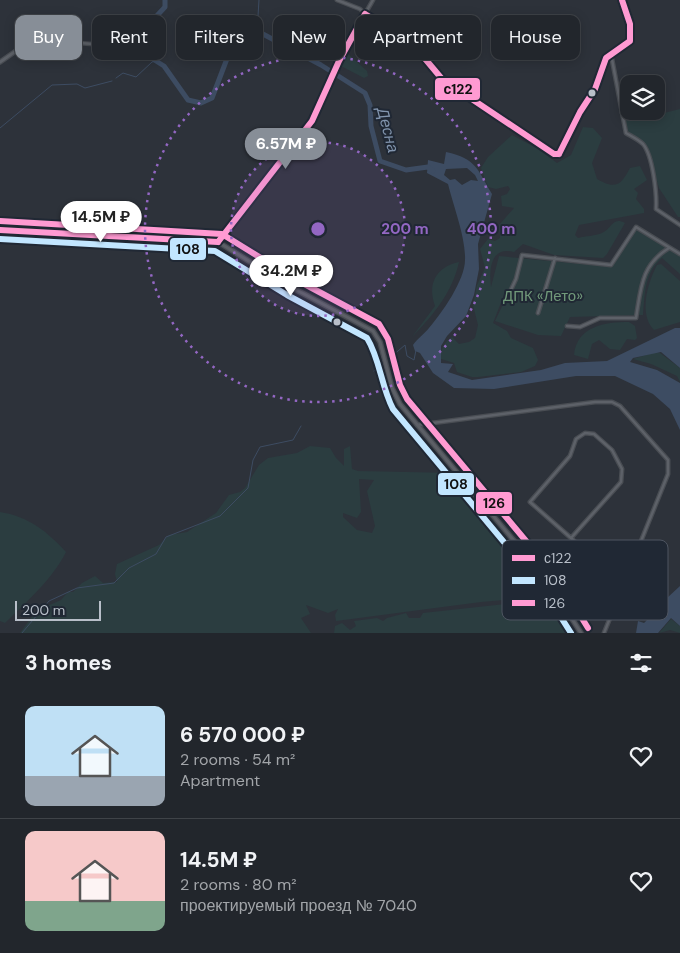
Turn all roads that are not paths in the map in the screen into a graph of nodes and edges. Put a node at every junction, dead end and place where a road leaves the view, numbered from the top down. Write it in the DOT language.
graph roads {
  1 [pos="337,0"];
  2 [pos="373,0"];
  3 [pos="622,0"];
  4 [pos="365,14"];
  5 [pos="15,52"];
  6 [pos="611,53"];
  7 [pos="0,62"];
  8 [pos="559,154"];
  9 [pos="562,160"];
  10 [pos="680,225"];
  11 [pos="0,230"];
  12 [pos="218,242"];
  13 [pos="669,248"];
  14 [pos="680,254"];
  15 [pos="555,258"];
  16 [pos="508,296"];
  17 [pos="538,313"];
  18 [pos="567,326"];
  19 [pos="417,425"];
  20 [pos="571,538"];
  21 [pos="513,540"];
  22 [pos="573,540"];
  23 [pos="641,540"];
  24 [pos="573,620"];
  25 [pos="609,620"];
  26 [pos="581,633"];
  27 [pos="604,633"];
  1 -- 4 [label="street"];
  2 -- 4 [label="street"];
  3 -- 6 [label="street"];
  4 -- 8 [label="street"];
  4 -- 12 [label="street"];
  5 -- 7 [label="street"];
  6 -- 8 [label="street"];
  6 -- 10 [label="street"];
  8 -- 9 [label="street"];
  11 -- 12 [label="main road"];
  12 -- 19 [label="main road"];
  13 -- 14 [label="street"];
  13 -- 15 [label="street"];
  13 -- 18 [label="street"];
  15 -- 16 [label="street"];
  15 -- 17 [label="street"];
  19 -- 21 [label="main road"];
  19 -- 23 [label="street"];
  20 -- 20 [label="street"];
  20 -- 22 [label="street"];
  24 -- 26 [label="main road"];
  25 -- 27 [label="street"];
}
